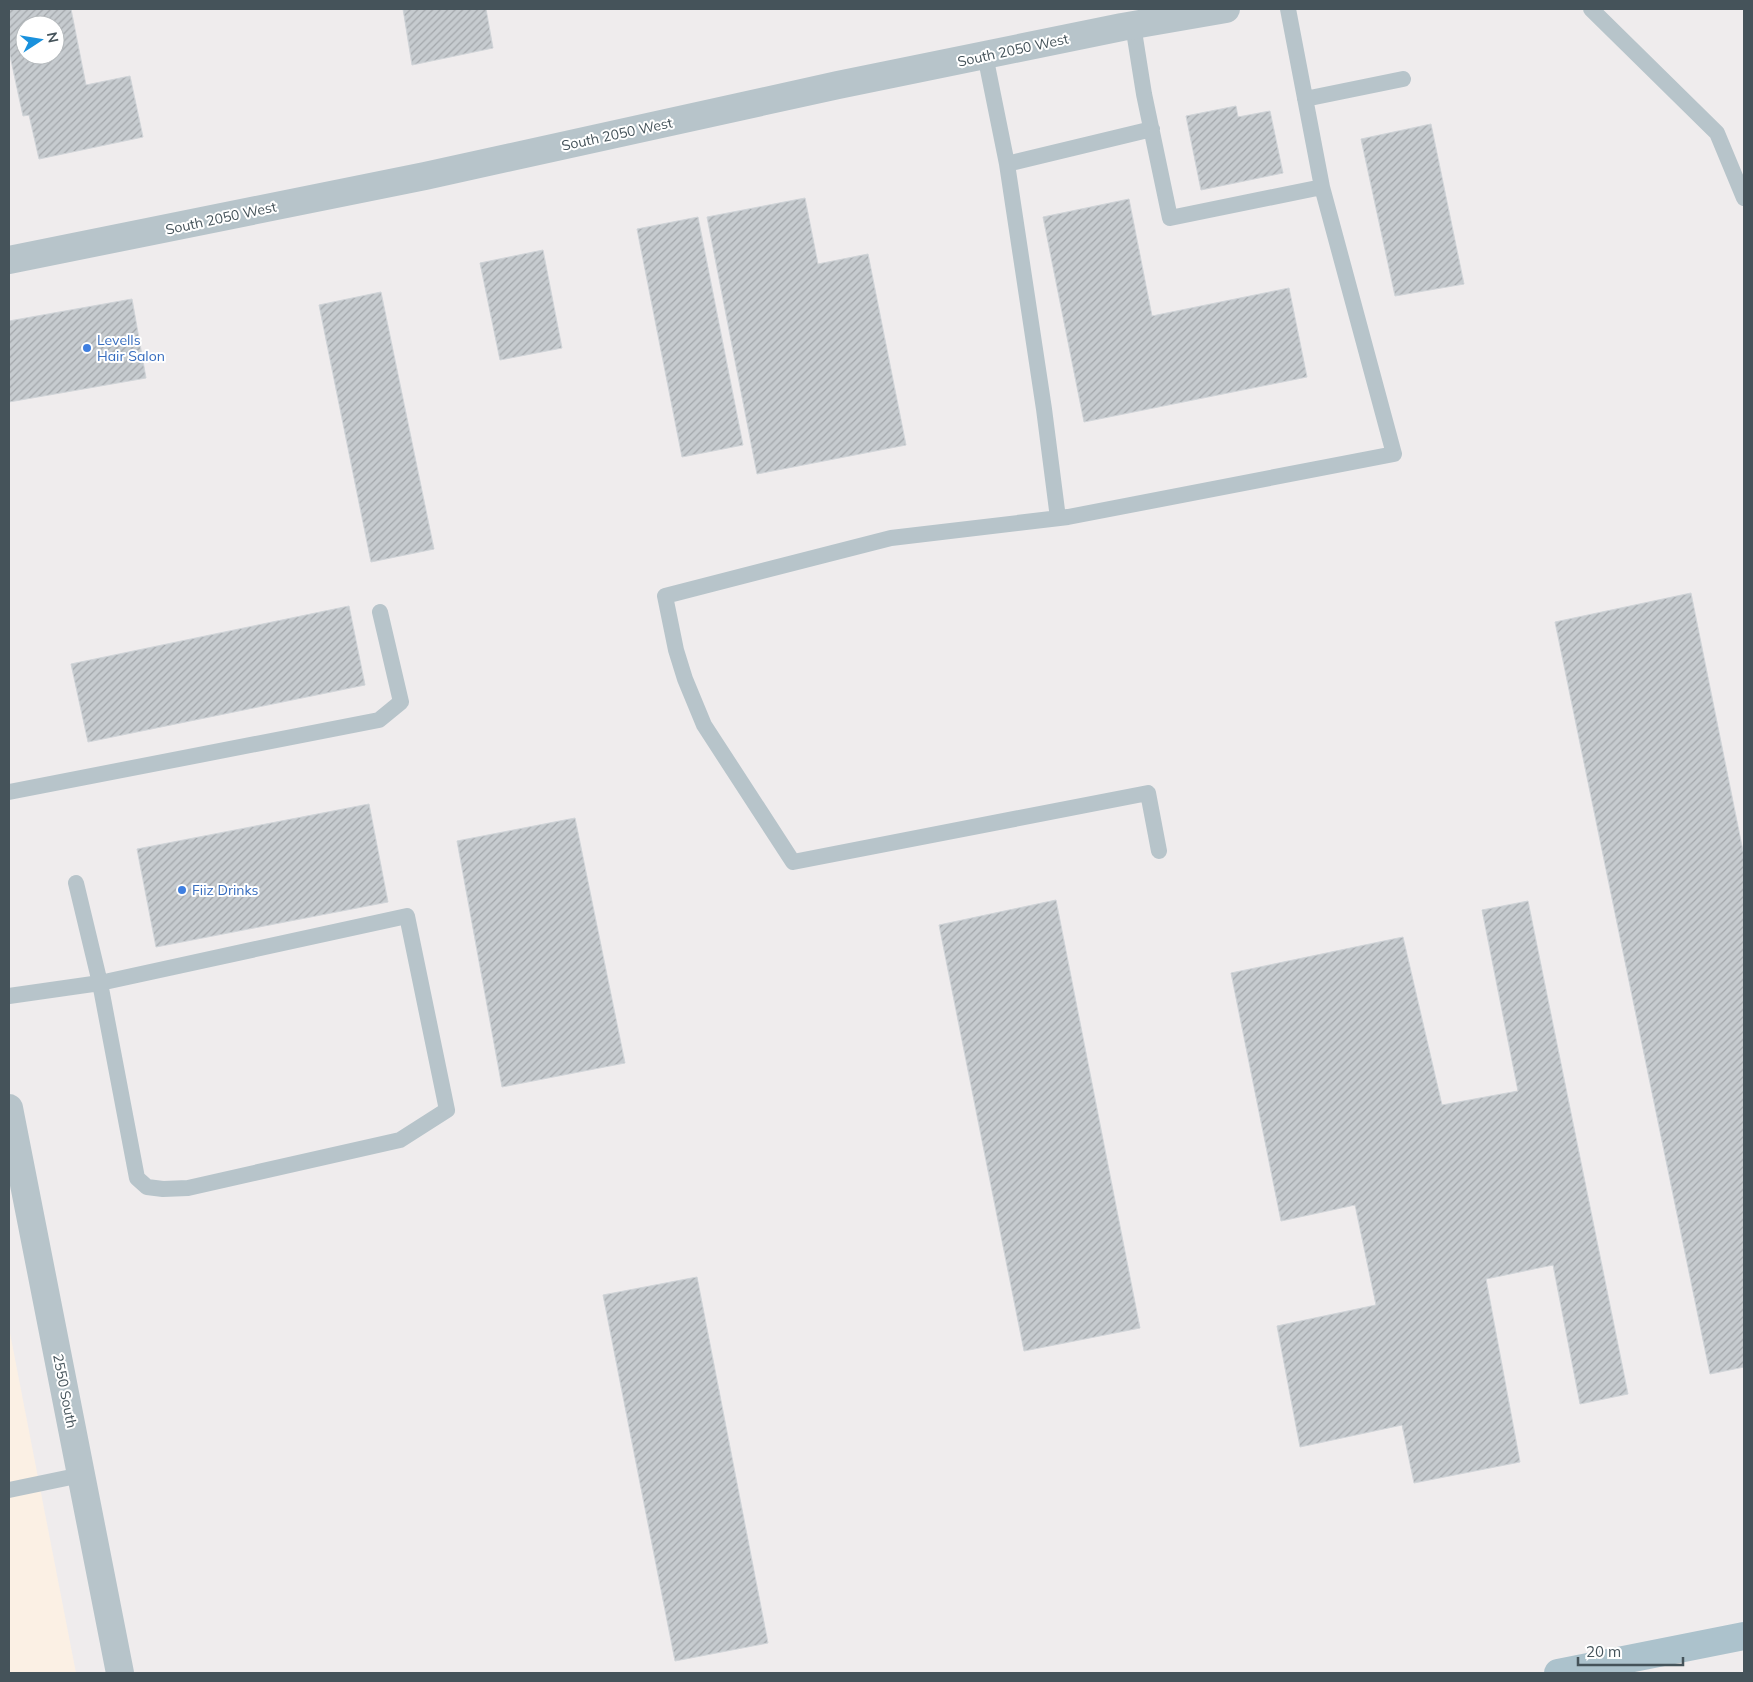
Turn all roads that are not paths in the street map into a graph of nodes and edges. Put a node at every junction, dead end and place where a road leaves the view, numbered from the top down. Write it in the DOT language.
graph roads {
  1 [pos="1226,9"];
  2 [pos="1288,9"];
  3 [pos="1591,9"];
  4 [pos="1133,26"];
  5 [pos="985,56"];
  6 [pos="1403,79"];
  7 [pos="1305,99"];
  8 [pos="1152,130"];
  9 [pos="1007,164"];
  10 [pos="1322,186"];
  11 [pos="1744,198"];
  12 [pos="9,260"];
  13 [pos="1058,518"];
  14 [pos="380,612"];
  15 [pos="9,792"];
  16 [pos="1159,851"];
  17 [pos="76,883"];
  18 [pos="100,982"];
  19 [pos="9,996"];
  20 [pos="9,1108"];
  21 [pos="81,1475"];
  22 [pos="9,1490"];
  23 [pos="1744,1636"];
  24 [pos="1591,1670"];
  25 [pos="120,1673"];
  26 [pos="1558,1673"];
  1 -- 4 [label="street, South 2050 West"];
  2 -- 7 [label="lane"];
  3 -- 11 [label="lane"];
  4 -- 5 [label="street, South 2050 West"];
  4 -- 8 [label="lane"];
  5 -- 9 [label="lane"];
  5 -- 12 [label="street, South 2050 West"];
  6 -- 7 [label="lane"];
  7 -- 10 [label="lane"];
  8 -- 9 [label="lane"];
  8 -- 10 [label="lane"];
  9 -- 13 [label="lane"];
  10 -- 13 [label="lane"];
  13 -- 16 [label="lane"];
  14 -- 15 [label="lane"];
  17 -- 18 [label="lane"];
  18 -- 18 [label="lane"];
  18 -- 19 [label="lane"];
  20 -- 21 [label="street, 2550 South"];
  21 -- 22 [label="lane"];
  21 -- 25 [label="street, 2550 South"];
  23 -- 24 [label="main road"];
  24 -- 26 [label="main road"];
}
